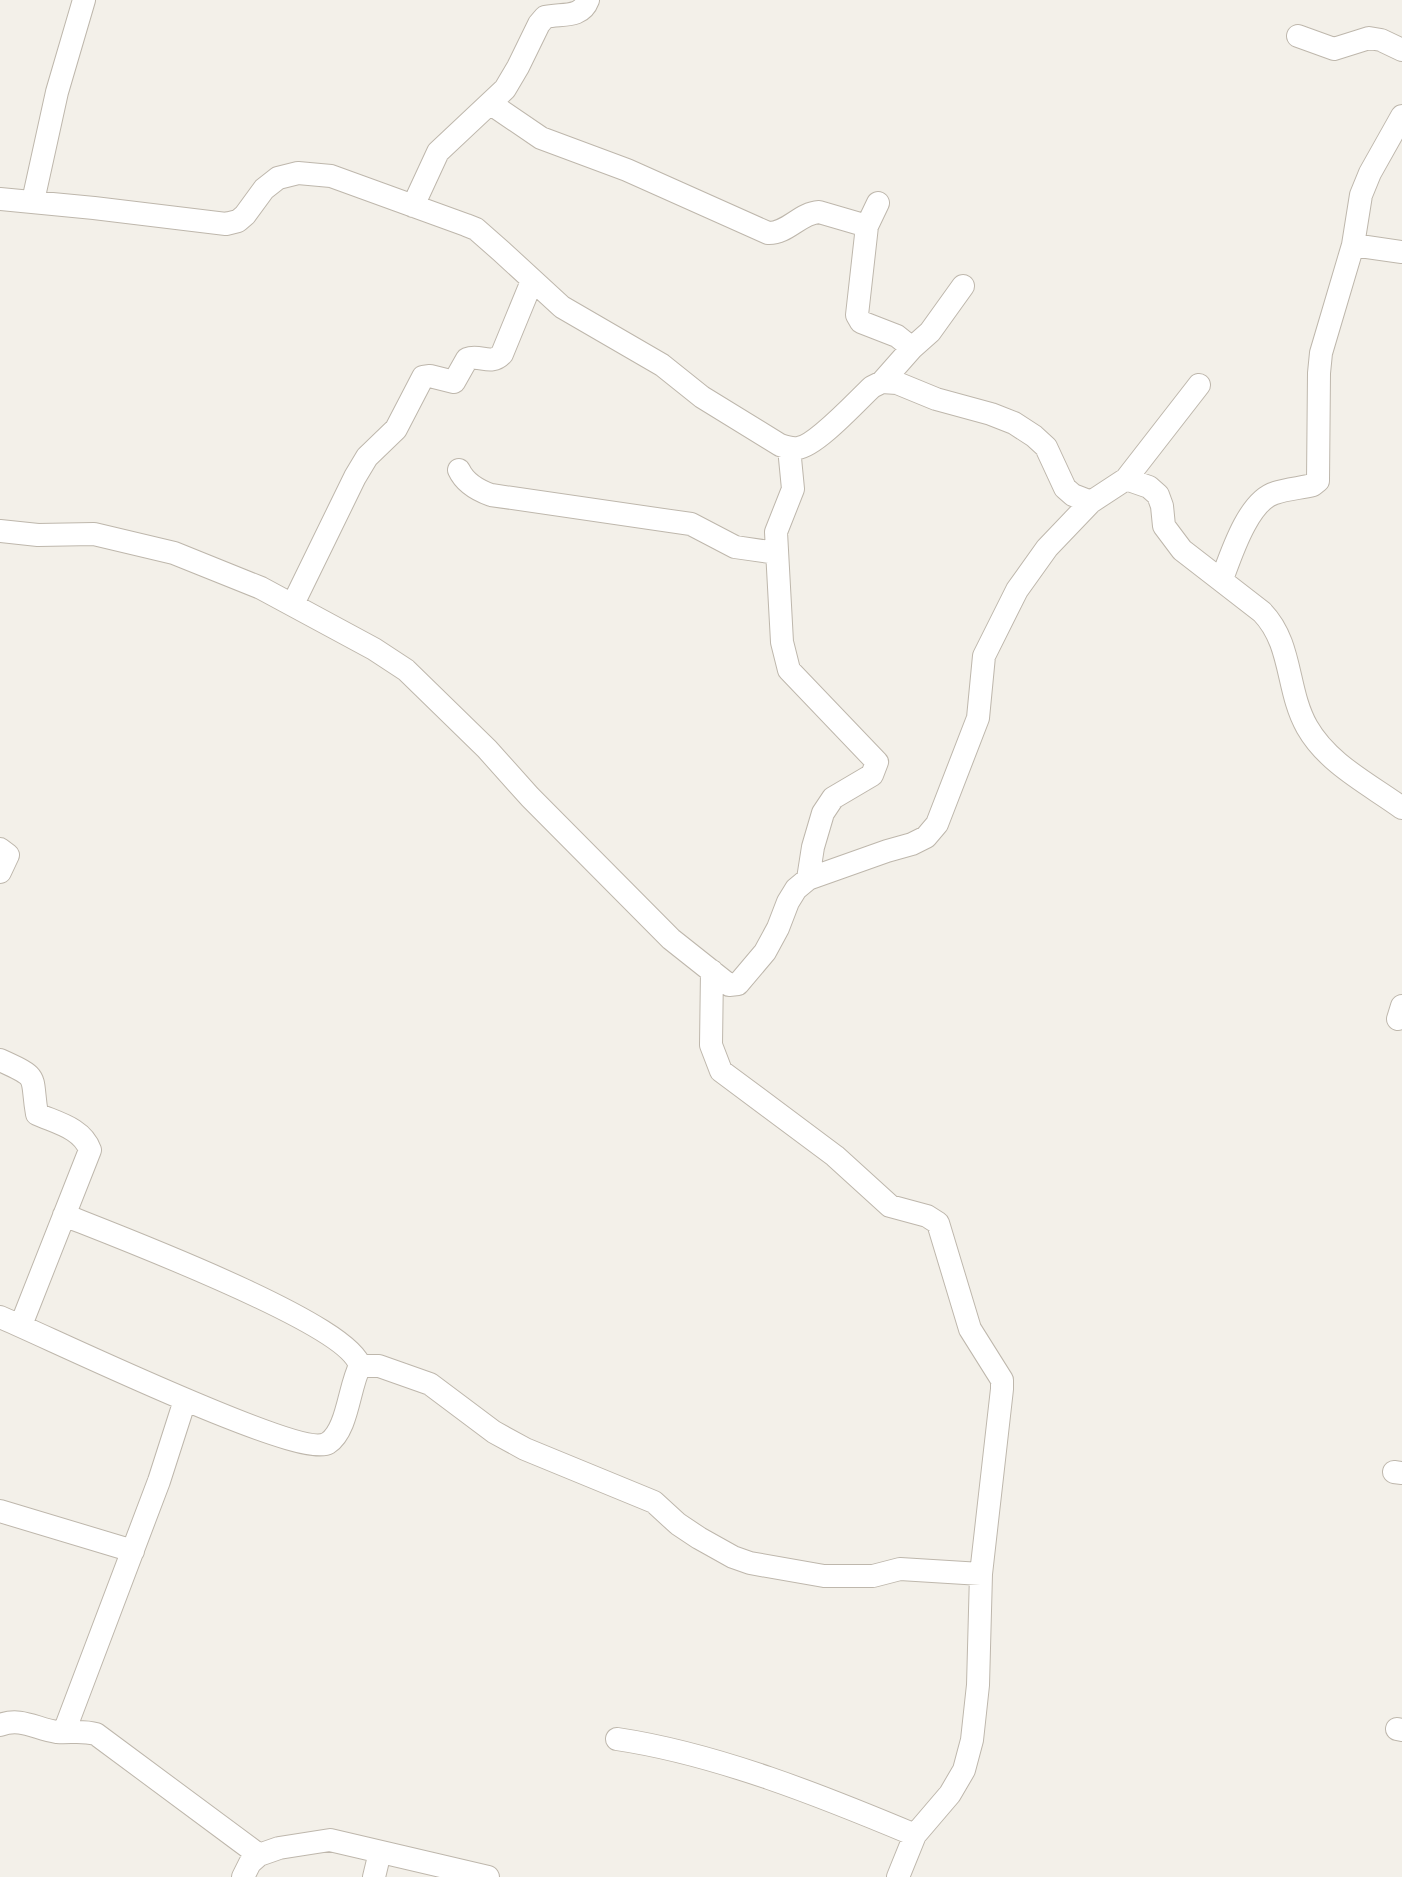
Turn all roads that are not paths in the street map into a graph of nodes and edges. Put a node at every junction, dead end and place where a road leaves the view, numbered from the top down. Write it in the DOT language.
graph roads {
  1 [pos="84,0"];
  2 [pos="588,0"];
  3 [pos="1298,36"];
  4 [pos="1402,50"];
  5 [pos="491,104"];
  6 [pos="1402,116"];
  7 [pos="0,199"];
  8 [pos="33,201"];
  9 [pos="878,204"];
  10 [pos="413,206"];
  11 [pos="867,226"];
  12 [pos="1353,245"];
  13 [pos="1402,252"];
  14 [pos="532,281"];
  15 [pos="963,286"];
  16 [pos="912,348"];
  17 [pos="882,382"];
  18 [pos="1200,385"];
  19 [pos="789,448"];
  20 [pos="459,470"];
  21 [pos="1126,479"];
  22 [pos="1091,502"];
  23 [pos="0,531"];
  24 [pos="776,553"];
  25 [pos="1222,579"];
  26 [pos="293,604"];
  27 [pos="1402,808"];
  28 [pos="0,849"];
  29 [pos="0,872"];
  30 [pos="808,879"];
  31 [pos="712,972"];
  32 [pos="0,1060"];
  33 [pos="64,1215"];
  34 [pos="0,1317"];
  35 [pos="21,1326"];
  36 [pos="360,1366"];
  37 [pos="185,1400"];
  38 [pos="0,1511"];
  39 [pos="133,1551"];
  40 [pos="981,1574"];
  41 [pos="0,1726"];
  42 [pos="64,1732"];
  43 [pos="617,1739"];
  44 [pos="915,1835"];
  45 [pos="380,1852"];
  46 [pos="259,1855"];
  47 [pos="243,1877"];
  48 [pos="374,1877"];
  49 [pos="488,1877"];
  50 [pos="898,1877"];
  1 -- 8 [label="street"];
  2 -- 5 [label="street"];
  3 -- 4 [label="street"];
  5 -- 10 [label="street"];
  5 -- 11 [label="street"];
  6 -- 12 [label="street"];
  7 -- 8 [label="street"];
  8 -- 10 [label="street"];
  9 -- 11 [label="street"];
  10 -- 14 [label="street"];
  11 -- 16 [label="street"];
  12 -- 13 [label="street"];
  12 -- 25 [label="street"];
  14 -- 19 [label="street"];
  14 -- 26 [label="street"];
  15 -- 16 [label="street"];
  16 -- 17 [label="street"];
  17 -- 19 [label="street"];
  17 -- 22 [label="street"];
  18 -- 21 [label="street"];
  19 -- 24 [label="street"];
  20 -- 24 [label="street"];
  21 -- 22 [label="street"];
  21 -- 25 [label="street"];
  22 -- 30 [label="street"];
  23 -- 26 [label="street"];
  24 -- 30 [label="street"];
  25 -- 27 [label="street"];
  26 -- 31 [label="street"];
  28 -- 29 [label="street"];
  30 -- 31 [label="street"];
  31 -- 40 [label="street"];
  32 -- 33 [label="street"];
  33 -- 35 [label="street"];
  33 -- 36 [label="street"];
  34 -- 35 [label="street"];
  35 -- 37 [label="street"];
  36 -- 37 [label="street"];
  36 -- 40 [label="street"];
  37 -- 39 [label="street"];
  38 -- 39 [label="street"];
  39 -- 42 [label="street"];
  40 -- 44 [label="street"];
  41 -- 42 [label="street"];
  42 -- 46 [label="street"];
  43 -- 44 [label="street"];
  44 -- 50 [label="street"];
  45 -- 46 [label="street"];
  45 -- 48 [label="street"];
  45 -- 49 [label="street"];
  46 -- 47 [label="street"];
}
